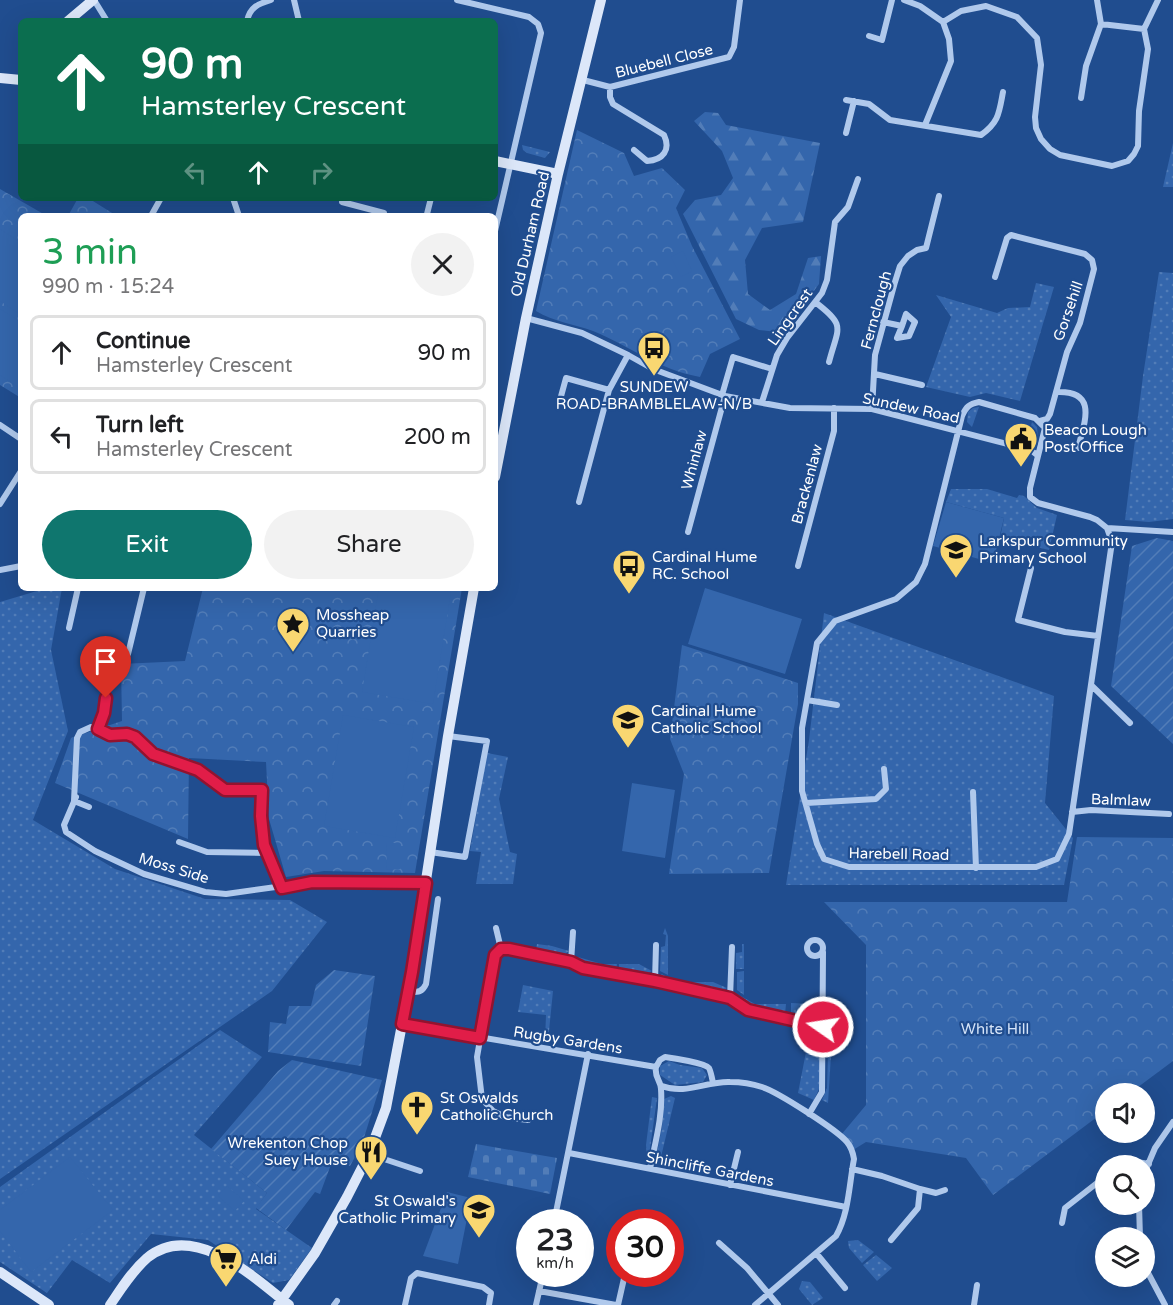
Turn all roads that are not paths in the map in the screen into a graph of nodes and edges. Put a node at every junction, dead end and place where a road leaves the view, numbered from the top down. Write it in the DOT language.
graph roads {
  1 [pos="94,0"];
  2 [pos="270,0"];
  3 [pos="294,0"];
  4 [pos="457,0"];
  5 [pos="601,0"];
  6 [pos="740,0"];
  7 [pos="892,0"];
  8 [pos="904,0"];
  9 [pos="1097,0"];
  10 [pos="1158,0"];
  11 [pos="72,18"];
  12 [pos="105,18"];
  13 [pos="248,18"];
  14 [pos="298,18"];
  15 [pos="943,22"];
  16 [pos="1101,24"];
  17 [pos="1144,29"];
  18 [pos="868,36"];
  19 [pos="0,78"];
  20 [pos="18,80"];
  21 [pos="583,80"];
  22 [pos="610,87"];
  23 [pos="1004,92"];
  24 [pos="1081,98"];
  25 [pos="846,100"];
  26 [pos="854,101"];
  27 [pos="925,124"];
  28 [pos="846,133"];
  29 [pos="634,150"];
  30 [pos="498,162"];
  31 [pos="511,165"];
  32 [pos="558,174"];
  33 [pos="858,179"];
  34 [pos="939,196"];
  35 [pos="342,202"];
  36 [pos="384,213"];
  37 [pos="498,219"];
  38 [pos="995,277"];
  39 [pos="815,302"];
  40 [pos="526,318"];
  41 [pos="883,322"];
  42 [pos="902,326"];
  43 [pos="628,355"];
  44 [pos="829,362"];
  45 [pos="772,369"];
  46 [pos="875,374"];
  47 [pos="922,385"];
  48 [pos="609,390"];
  49 [pos="1056,392"];
  50 [pos="723,395"];
  51 [pos="560,400"];
  52 [pos="762,402"];
  53 [pos="834,408"];
  54 [pos="872,409"];
  55 [pos="1040,421"];
  56 [pos="0,425"];
  57 [pos="959,430"];
  58 [pos="18,437"];
  59 [pos="1078,448"];
  60 [pos="1037,455"];
  61 [pos="498,462"];
  62 [pos="18,476"];
  63 [pos="579,502"];
  64 [pos="0,504"];
  65 [pos="1107,528"];
  66 [pos="688,532"];
  67 [pos="1173,532"];
  68 [pos="798,566"];
  69 [pos="18,567"];
  70 [pos="1031,568"];
  71 [pos="0,570"];
  72 [pos="77,591"];
  73 [pos="143,591"];
  74 [pos="473,591"];
  75 [pos="69,628"];
  76 [pos="1098,636"];
  77 [pos="128,654"];
  78 [pos="107,656"];
  79 [pos="1091,685"];
  80 [pos="807,700"];
  81 [pos="837,705"];
  82 [pos="1130,723"];
  83 [pos="98,729"];
  84 [pos="448,736"];
  85 [pos="884,769"];
  86 [pos="973,792"];
  87 [pos="75,799"];
  88 [pos="806,803"];
  89 [pos="89,807"];
  90 [pos="1072,812"];
  91 [pos="1169,814"];
  92 [pos="179,842"];
  93 [pos="430,852"];
  94 [pos="267,853"];
  95 [pos="976,867"];
  96 [pos="426,883"];
  97 [pos="282,888"];
  98 [pos="438,899"];
  99 [pos="496,928"];
  100 [pos="573,932"];
  101 [pos="656,945"];
  102 [pos="732,947"];
  103 [pos="501,949"];
  104 [pos="823,952"];
  105 [pos="571,962"];
  106 [pos="655,981"];
  107 [pos="408,992"];
  108 [pos="730,998"];
  109 [pos="402,1024"];
  110 [pos="823,1027"];
  111 [pos="480,1038"];
  112 [pos="588,1054"];
  113 [pos="656,1067"];
  114 [pos="713,1083"];
  115 [pos="662,1086"];
  116 [pos="809,1114"];
  117 [pos="528,1120"];
  118 [pos="1173,1122"];
  119 [pos="738,1152"];
  120 [pos="569,1153"];
  121 [pos="369,1154"];
  122 [pos="1152,1155"];
  123 [pos="650,1169"];
  124 [pos="852,1169"];
  125 [pos="420,1171"];
  126 [pos="730,1185"];
  127 [pos="1095,1185"];
  128 [pos="920,1189"];
  129 [pos="945,1190"];
  130 [pos="846,1208"];
  131 [pos="557,1209"];
  132 [pos="1062,1223"];
  133 [pos="891,1240"];
  134 [pos="719,1242"];
  135 [pos="816,1252"];
  136 [pos="0,1272"];
  137 [pos="977,1285"];
  138 [pos="1155,1286"];
  139 [pos="540,1287"];
  140 [pos="622,1287"];
  141 [pos="845,1288"];
  142 [pos="539,1291"];
  143 [pos="768,1293"];
  144 [pos="1173,1299"];
  145 [pos="283,1303"];
  146 [pos="49,1305"];
  147 [pos="110,1305"];
  148 [pos="405,1305"];
  149 [pos="489,1305"];
  150 [pos="536,1305"];
  151 [pos="617,1305"];
  152 [pos="755,1305"];
  153 [pos="778,1305"];
  154 [pos="974,1305"];
  155 [pos="1165,1305"];
  1 -- 11 [label="main road"];
  1 -- 12 [label="street"];
  2 -- 13 [label="street"];
  3 -- 14 [label="street"];
  4 -- 31 [label="street"];
  5 -- 21 [label="main road, Old Durham Road"];
  6 -- 22 [label="street, Bluebell Close"];
  7 -- 18 [label="street"];
  8 -- 15 [label="street"];
  9 -- 16 [label="street"];
  10 -- 17 [label="street"];
  15 -- 17 [label="street"];
  15 -- 27 [label="street"];
  16 -- 17 [label="street"];
  16 -- 24 [label="street"];
  19 -- 20 [label="main road"];
  21 -- 22 [label="street, Bluebell Close"];
  21 -- 32 [label="main road, Old Durham Road"];
  22 -- 29 [label="street"];
  23 -- 27 [label="street"];
  25 -- 26 [label="street"];
  26 -- 27 [label="street"];
  26 -- 28 [label="street"];
  30 -- 31 [label="main road"];
  31 -- 32 [label="main road"];
  31 -- 37 [label="street"];
  32 -- 40 [label="main road, Old Durham Road"];
  33 -- 39 [label="street, Lingcrest"];
  34 -- 41 [label="street, Fernclough"];
  35 -- 36 [label="street"];
  38 -- 49 [label="street, Gorsehill"];
  39 -- 44 [label="street"];
  39 -- 45 [label="street, Lingcrest"];
  40 -- 43 [label="street, Sundew Road"];
  40 -- 61 [label="main road, Old Durham Road"];
  41 -- 42 [label="street"];
  41 -- 46 [label="street, Fernclough"];
  43 -- 48 [label="street"];
  43 -- 50 [label="street, Sundew Road"];
  45 -- 50 [label="street, Whinlaw"];
  45 -- 52 [label="street, Lingcrest"];
  46 -- 47 [label="street"];
  46 -- 54 [label="street, Fernclough"];
  48 -- 51 [label="street"];
  48 -- 63 [label="street"];
  49 -- 55 [label="street, Gorsehill"];
  49 -- 59 [label="street"];
  50 -- 52 [label="street, Sundew Road"];
  50 -- 66 [label="street, Whinlaw"];
  52 -- 53 [label="street, Sundew Road"];
  53 -- 54 [label="street, Sundew Road"];
  53 -- 68 [label="street, Brackenlaw"];
  54 -- 57 [label="street, Sundew Road"];
  55 -- 57 [label="street, Harebell Road"];
  55 -- 60 [label="street"];
  56 -- 58 [label="street"];
  57 -- 60 [label="street, Sundew Road"];
  57 -- 80 [label="street, Harebell Road"];
  60 -- 65 [label="street"];
  62 -- 64 [label="street"];
  65 -- 67 [label="street"];
  65 -- 76 [label="street, Harebell Road"];
  69 -- 71 [label="street"];
  70 -- 76 [label="street"];
  72 -- 75 [label="street"];
  73 -- 77 [label="street"];
  74 -- 84 [label="main road"];
  76 -- 79 [label="street, Harebell Road"];
  78 -- 83 [label="street"];
  79 -- 82 [label="street"];
  79 -- 90 [label="street, Harebell Road"];
  80 -- 81 [label="street"];
  80 -- 88 [label="street, Harebell Road"];
  83 -- 87 [label="street"];
  83 -- 94 [label="street"];
  84 -- 93 [label="main road"];
  84 -- 93 [label="street"];
  85 -- 88 [label="street"];
  86 -- 95 [label="street"];
  87 -- 89 [label="street"];
  87 -- 97 [label="street, Moss Side"];
  88 -- 95 [label="street, Harebell Road"];
  90 -- 91 [label="street, Balmlaw"];
  90 -- 95 [label="street, Harebell Road"];
  92 -- 94 [label="street"];
  93 -- 96 [label="main road"];
  94 -- 97 [label="street"];
  96 -- 97 [label="street, Moss Side"];
  96 -- 107 [label="main road"];
  98 -- 107 [label="street"];
  99 -- 103 [label="street"];
  100 -- 105 [label="street"];
  101 -- 106 [label="street"];
  102 -- 108 [label="street"];
  103 -- 105 [label="street"];
  103 -- 111 [label="street"];
  104 -- 110 [label="street"];
  105 -- 106 [label="street"];
  106 -- 108 [label="street"];
  107 -- 109 [label="main road"];
  108 -- 110 [label="street"];
  109 -- 111 [label="street, Rugby Gardens"];
  109 -- 121 [label="main road"];
  110 -- 116 [label="street"];
  111 -- 112 [label="street, Rugby Gardens"];
  111 -- 117 [label="street"];
  112 -- 113 [label="street, Rugby Gardens"];
  112 -- 120 [label="street"];
  113 -- 114 [label="street, Rugby Gardens"];
  113 -- 115 [label="street"];
  114 -- 115 [label="street"];
  114 -- 116 [label="street"];
  115 -- 123 [label="street"];
  116 -- 124 [label="street"];
  118 -- 122 [label="street"];
  119 -- 126 [label="street"];
  120 -- 123 [label="street, Shincliffe Gardens"];
  120 -- 131 [label="street"];
  121 -- 125 [label="street"];
  121 -- 145 [label="main road"];
  123 -- 126 [label="street, Shincliffe Gardens"];
  124 -- 128 [label="street"];
  124 -- 130 [label="street"];
  126 -- 130 [label="street, Shincliffe Gardens"];
  127 -- 132 [label="street"];
  128 -- 129 [label="street"];
  128 -- 133 [label="street"];
  130 -- 135 [label="street"];
  134 -- 143 [label="street"];
  135 -- 141 [label="street"];
  135 -- 143 [label="street"];
  136 -- 146 [label="main road"];
  137 -- 154 [label="street"];
  138 -- 155 [label="street"];
  139 -- 142 [label="street"];
  140 -- 151 [label="street"];
  142 -- 150 [label="street"];
  142 -- 151 [label="street"];
  143 -- 152 [label="street"];
  143 -- 153 [label="street"];
  144 -- 155 [label="street"];
  145 -- 147 [label="main road"];
  148 -- 149 [label="street"];
}
